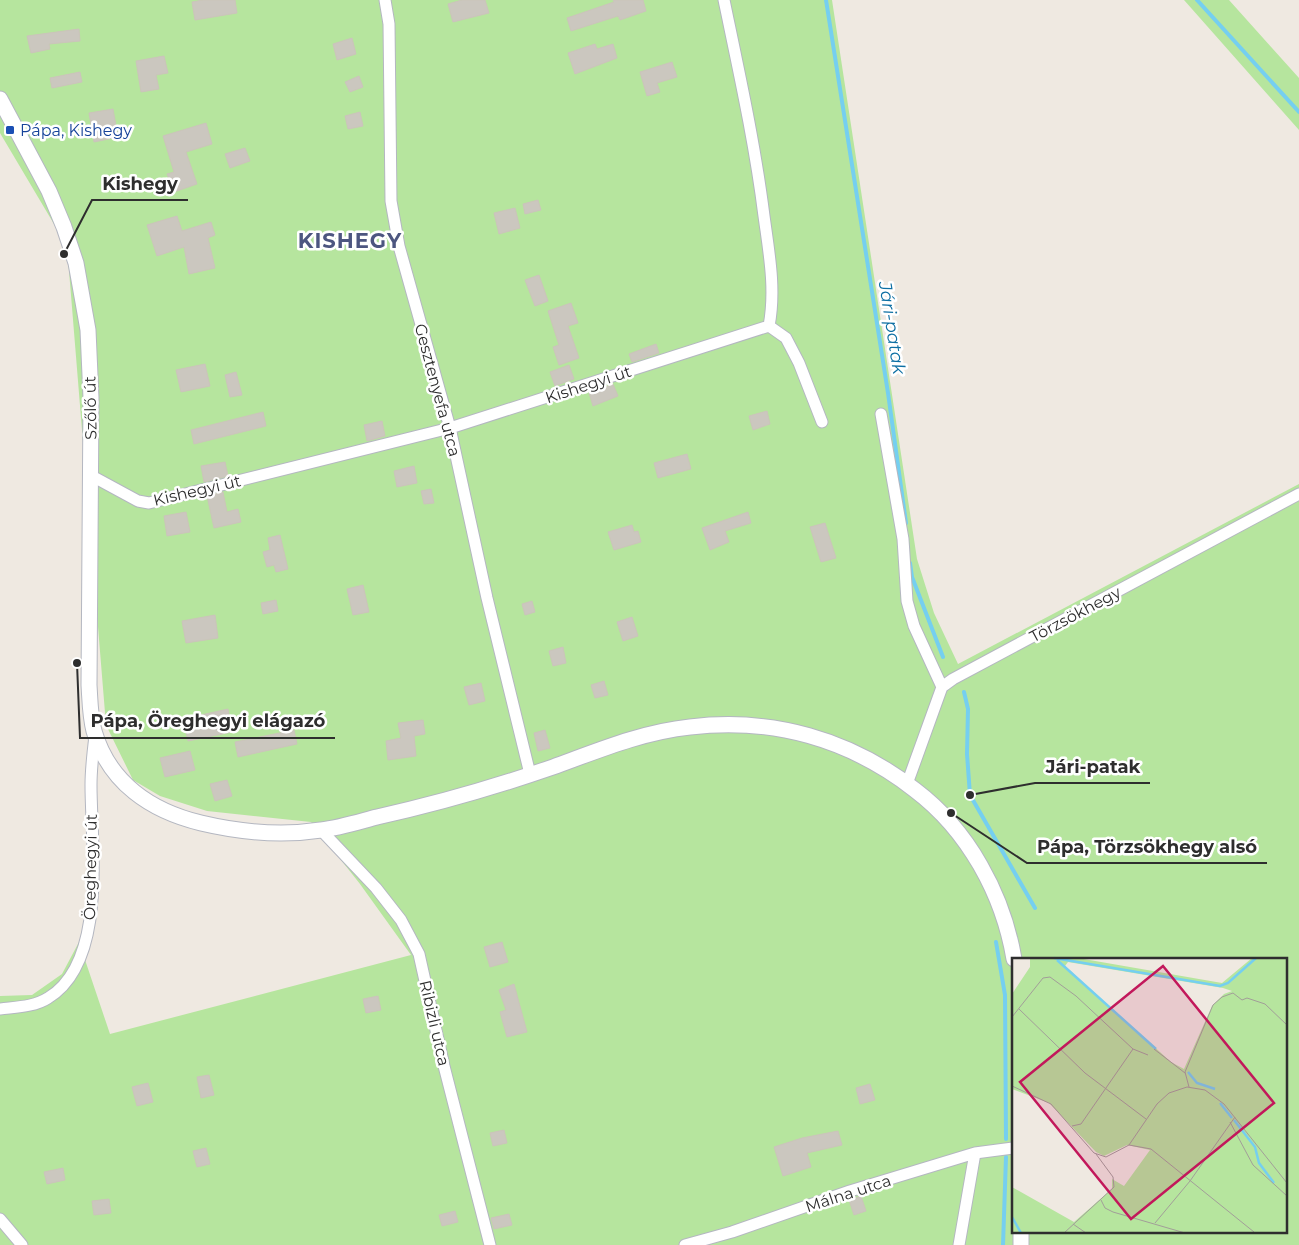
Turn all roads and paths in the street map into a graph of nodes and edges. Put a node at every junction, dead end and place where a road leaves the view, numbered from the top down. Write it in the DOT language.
graph roads {
  1 [pos="385,0"];
  2 [pos="724,0"];
  3 [pos="0,99"];
  4 [pos="769,326"];
  5 [pos="881,414"];
  6 [pos="822,422"];
  7 [pos="450,428"];
  8 [pos="90,475"];
  9 [pos="1299,494"];
  10 [pos="942,687"];
  11 [pos="95,734"];
  12 [pos="530,774"];
  13 [pos="907,784"];
  14 [pos="321,830"];
  15 [pos="1014,958"];
  16 [pos="0,1009"];
  17 [pos="1012,1148"];
  18 [pos="975,1153"];
  19 [pos="0,1219"];
  20 [pos="1021,1232"];
  21 [pos="22,1245"];
  22 [pos="490,1245"];
  23 [pos="685,1245"];
  24 [pos="959,1245"];
  25 [pos="1021,1245"];
  1 -- 7 [label="street, Gesztenyefa utca"];
  2 -- 4 [label="street"];
  3 -- 8 [label="main road, Szőlő út"];
  4 -- 6 [label="street"];
  4 -- 7 [label="street, Kishegyi út"];
  5 -- 10 [label="street"];
  7 -- 8 [label="street, Kishegyi út"];
  7 -- 12 [label="street, Gesztenyefa utca"];
  8 -- 11 [label="main road, Szőlő út"];
  9 -- 10 [label="street, Törzsökhegy"];
  10 -- 13 [label="street"];
  11 -- 14 [label="main road, Szőlő út"];
  11 -- 16 [label="street, Öreghegyi út"];
  12 -- 13 [label="main road, Szőlő út"];
  12 -- 14 [label="main road, Szőlő út"];
  13 -- 15 [label="main road, Szőlő út"];
  14 -- 22 [label="street, Ribizli utca"];
  17 -- 18 [label="street, Málna utca"];
  18 -- 23 [label="street, Málna utca"];
  18 -- 24 [label="street"];
  19 -- 21 [label="street"];
  20 -- 25 [label="main road"];
}
